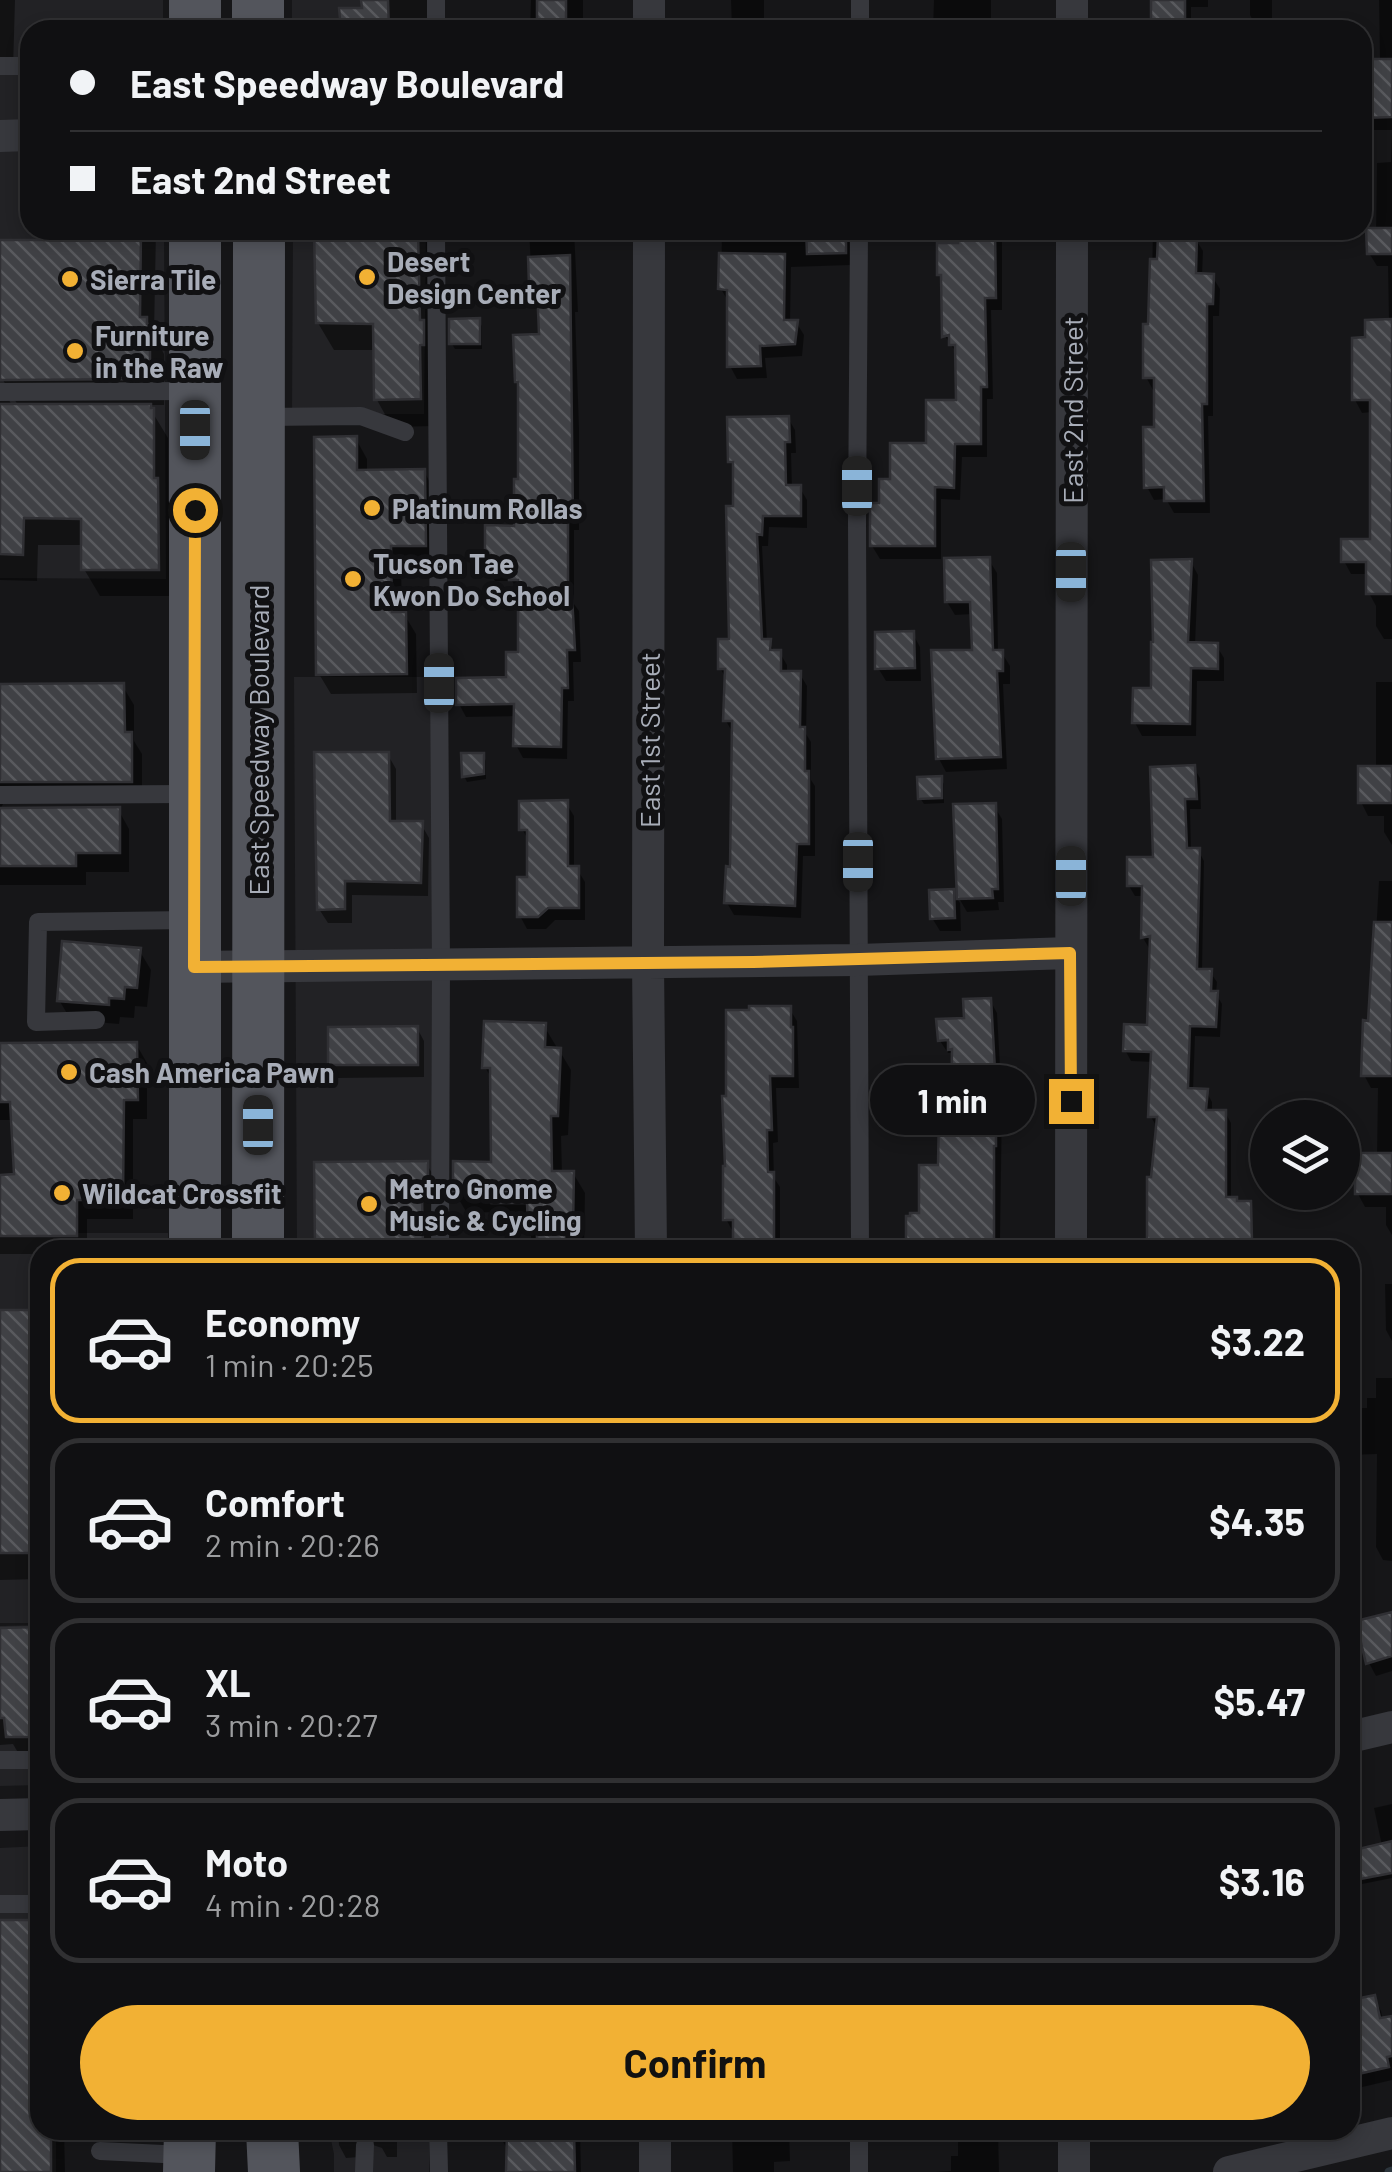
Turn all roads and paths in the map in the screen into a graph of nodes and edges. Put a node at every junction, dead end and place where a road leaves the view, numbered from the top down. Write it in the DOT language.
graph roads {
  1 [pos="195,240"];
  2 [pos="259,240"];
  3 [pos="436,240"];
  4 [pos="649,240"];
  5 [pos="859,240"];
  6 [pos="1072,240"];
  7 [pos="195,390"];
  8 [pos="0,392"];
  9 [pos="258,417"];
  10 [pos="406,432"];
  11 [pos="194,794"];
  12 [pos="0,795"];
  13 [pos="194,943"];
  14 [pos="1070,953"];
  15 [pos="858,960"];
  16 [pos="648,963"];
  17 [pos="441,964"];
  18 [pos="258,967"];
  19 [pos="96,1020"];
  20 [pos="196,1240"];
  21 [pos="258,1240"];
  22 [pos="440,1240"];
  23 [pos="651,1240"];
  24 [pos="860,1240"];
  25 [pos="1071,1240"];
  26 [pos="1392,1726"];
  27 [pos="1360,1734"];
  28 [pos="0,1760"];
  29 [pos="30,1760"];
  30 [pos="30,1814"];
  31 [pos="0,1815"];
  32 [pos="0,1904"];
  33 [pos="30,1904"];
  34 [pos="1392,2133"];
  35 [pos="272,2140"];
  36 [pos="438,2140"];
  37 [pos="655,2140"];
  38 [pos="859,2140"];
  39 [pos="1074,2140"];
  40 [pos="365,2144"];
  41 [pos="100,2151"];
  42 [pos="190,2152"];
  43 [pos="274,2172"];
  44 [pos="364,2172"];
  45 [pos="438,2172"];
  46 [pos="654,2172"];
  47 [pos="858,2172"];
  48 [pos="1074,2172"];
  49 [pos="1229,2172"];
  1 -- 7 [label="main road"];
  2 -- 9 [label="main road, East Speedway Boulevard"];
  3 -- 17 [label="lane"];
  4 -- 16 [label="street, East 1st Street"];
  5 -- 15 [label="lane"];
  6 -- 14 [label="street, East 2nd Street"];
  7 -- 8 [label="lane"];
  7 -- 11 [label="main road"];
  9 -- 10 [label="lane"];
  9 -- 18 [label="main road, East Speedway Boulevard"];
  11 -- 12 [label="lane"];
  11 -- 13 [label="main road"];
  13 -- 18 [label="street"];
  13 -- 19 [label="lane"];
  13 -- 20 [label="main road"];
  14 -- 15 [label="street"];
  14 -- 25 [label="street, East 2nd Street"];
  15 -- 16 [label="street"];
  15 -- 24 [label="lane"];
  16 -- 17 [label="street"];
  16 -- 23 [label="street, East 1st Street"];
  17 -- 18 [label="street"];
  17 -- 22 [label="lane"];
  18 -- 21 [label="main road, East Speedway Boulevard"];
  26 -- 27 [label="street"];
  28 -- 29 [label="lane"];
  30 -- 31 [label="street"];
  32 -- 33 [label="lane"];
  34 -- 49 [label="street"];
  35 -- 43 [label="main road"];
  36 -- 45 [label="lane"];
  37 -- 46 [label="street"];
  38 -- 47 [label="lane"];
  39 -- 48 [label="street"];
  40 -- 44 [label="lane"];
  41 -- 42 [label="lane"];
}
